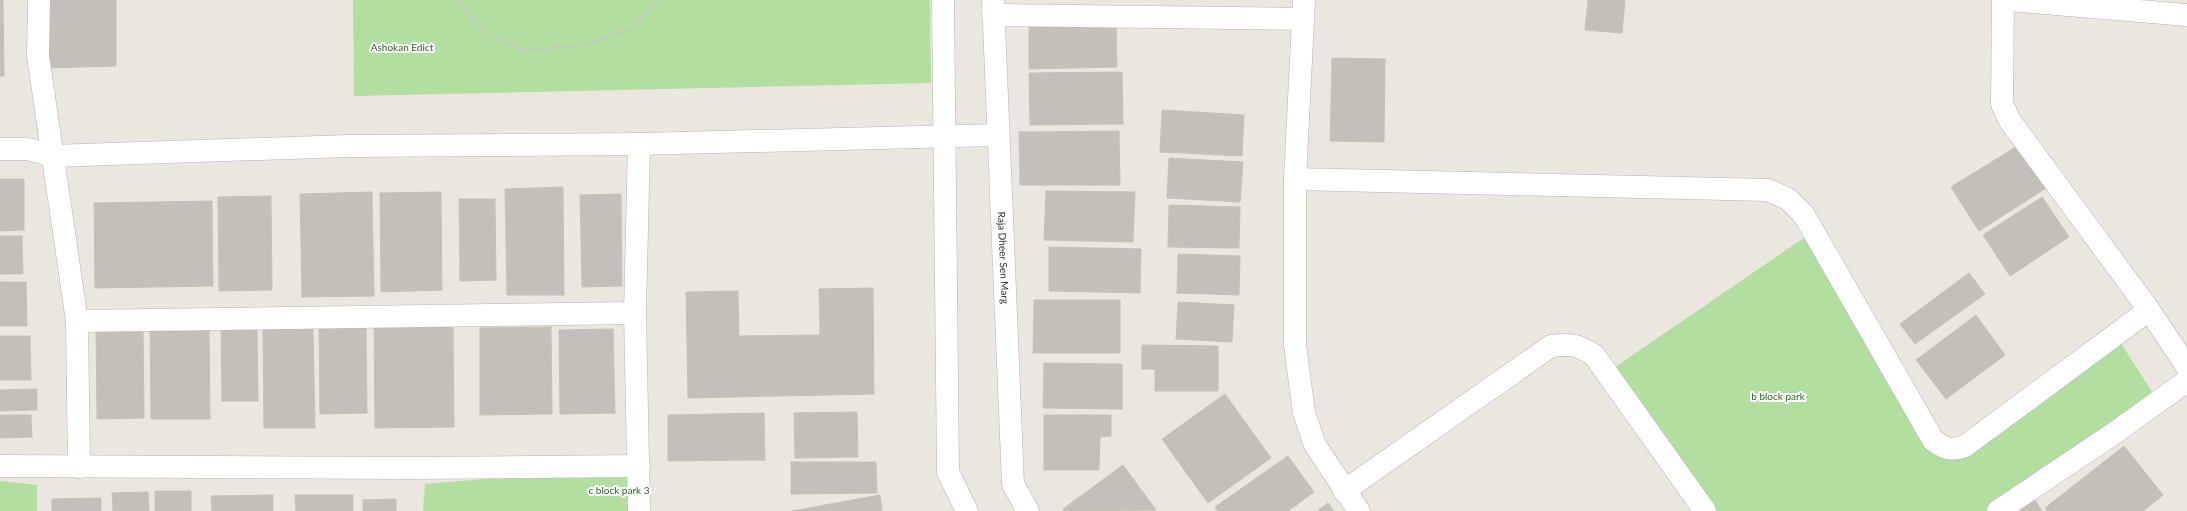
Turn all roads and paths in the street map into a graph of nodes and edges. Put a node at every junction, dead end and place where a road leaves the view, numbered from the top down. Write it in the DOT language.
graph roads {
  1 [pos="39,0"];
  2 [pos="457,0"];
  3 [pos="658,0"];
  4 [pos="943,0"];
  5 [pos="2003,0"];
  6 [pos="2008,0"];
  7 [pos="993,8"];
  8 [pos="1303,9"];
  9 [pos="2187,15"];
  10 [pos="998,135"];
  11 [pos="944,136"];
  12 [pos="639,144"];
  13 [pos="0,149"];
  14 [pos="52,156"];
  15 [pos="1295,179"];
  16 [pos="2149,310"];
  17 [pos="634,314"];
  18 [pos="78,321"];
  19 [pos="2187,367"];
  20 [pos="2187,381"];
  21 [pos="0,466"];
  22 [pos="639,466"];
  23 [pos="78,467"];
  24 [pos="1344,491"];
  25 [pos="639,511"];
  26 [pos="967,511"];
  27 [pos="1028,511"];
  28 [pos="1358,511"];
  29 [pos="1706,511"];
  30 [pos="1998,511"];
  1 -- 14 [label="street"];
  2 -- 3 [label="path"];
  4 -- 11 [label="street"];
  5 -- 16 [label="street"];
  6 -- 9 [label="street"];
  7 -- 8 [label="street"];
  7 -- 10 [label="street, Raja Dheer Sen Marg"];
  8 -- 15 [label="street"];
  10 -- 11 [label="street"];
  10 -- 27 [label="street, Raja Dheer Sen Marg"];
  11 -- 12 [label="street"];
  11 -- 26 [label="street"];
  12 -- 14 [label="street"];
  12 -- 17 [label="street"];
  13 -- 14 [label="street"];
  14 -- 18 [label="street"];
  15 -- 16 [label="street"];
  15 -- 24 [label="street"];
  16 -- 19 [label="street"];
  17 -- 18 [label="street"];
  17 -- 22 [label="street"];
  18 -- 23 [label="street"];
  20 -- 30 [label="street"];
  21 -- 23 [label="street"];
  22 -- 23 [label="street"];
  22 -- 25 [label="street"];
  24 -- 28 [label="street"];
  24 -- 29 [label="street"];
}
